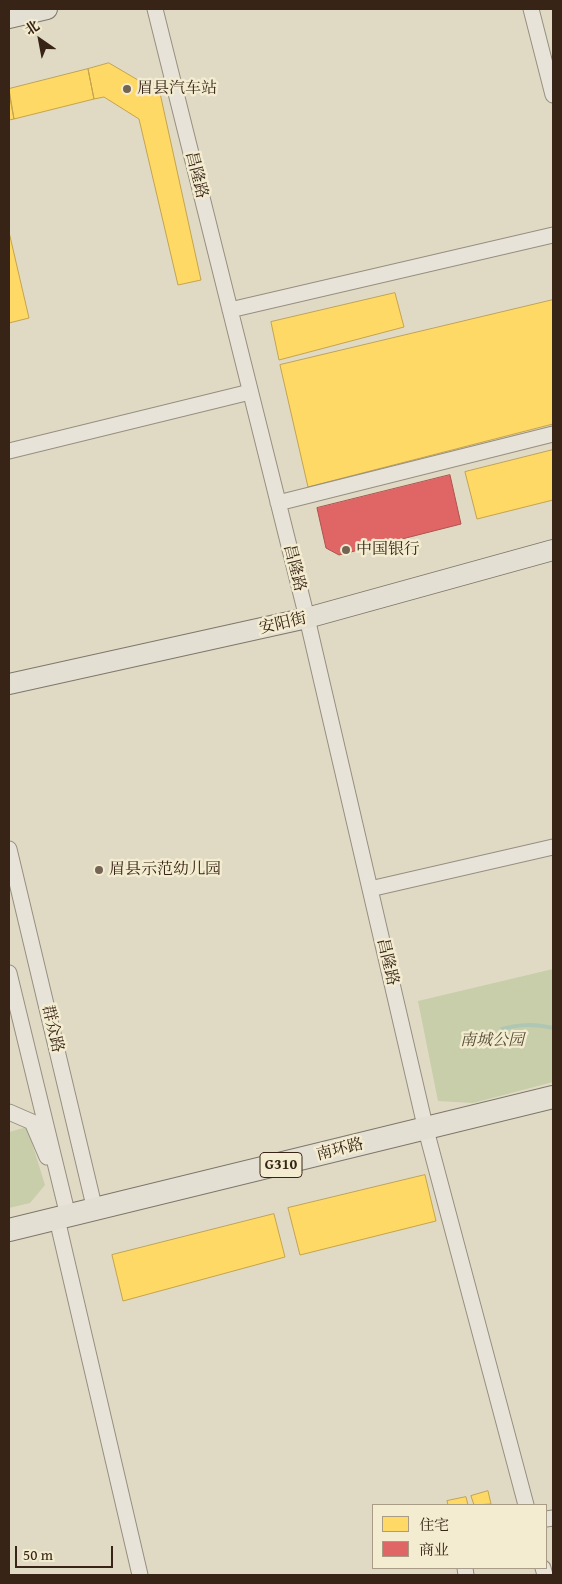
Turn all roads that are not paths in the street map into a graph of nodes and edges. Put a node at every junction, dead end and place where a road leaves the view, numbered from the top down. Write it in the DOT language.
graph roads {
  1 [pos="47,9"];
  2 [pos="155,9"];
  3 [pos="532,9"];
  4 [pos="9,18"];
  5 [pos="553,96"];
  6 [pos="553,235"];
  7 [pos="230,310"];
  8 [pos="250,392"];
  9 [pos="553,434"];
  10 [pos="9,450"];
  11 [pos="278,503"];
  12 [pos="553,550"];
  13 [pos="307,618"];
  14 [pos="9,684"];
  15 [pos="553,848"];
  16 [pos="9,849"];
  17 [pos="370,889"];
  18 [pos="9,973"];
  19 [pos="553,1097"];
  20 [pos="9,1112"];
  21 [pos="426,1130"];
  22 [pos="59,1175"];
  23 [pos="95,1210"];
  24 [pos="62,1218"];
  25 [pos="9,1230"];
  26 [pos="526,1504"];
  27 [pos="140,1575"];
  1 -- 4 [label="main road"];
  2 -- 7 [label="street, 昌隆路"];
  3 -- 5 [label="street"];
  6 -- 7 [label="street"];
  7 -- 8 [label="street, 昌隆路"];
  8 -- 10 [label="street"];
  8 -- 11 [label="street, 昌隆路"];
  9 -- 11 [label="street"];
  11 -- 13 [label="street, 昌隆路"];
  12 -- 13 [label="main road, 安阳街"];
  13 -- 14 [label="main road, 安阳街"];
  13 -- 17 [label="street, 昌隆路"];
  15 -- 17 [label="street"];
  16 -- 23 [label="street, 群众路"];
  17 -- 21 [label="street, 昌隆路"];
  18 -- 22 [label="street, 群众路"];
  19 -- 21 [label="highway, 南环路 / G310"];
  20 -- 22 [label="street"];
  21 -- 23 [label="highway, 南环路 / G310"];
  21 -- 26 [label="street, 昌隆路"];
  22 -- 24 [label="street, 群众路"];
  23 -- 24 [label="highway, 南环路 / G310"];
  24 -- 25 [label="highway, 南环路 / G310"];
  24 -- 27 [label="street, 群众路"];
}
